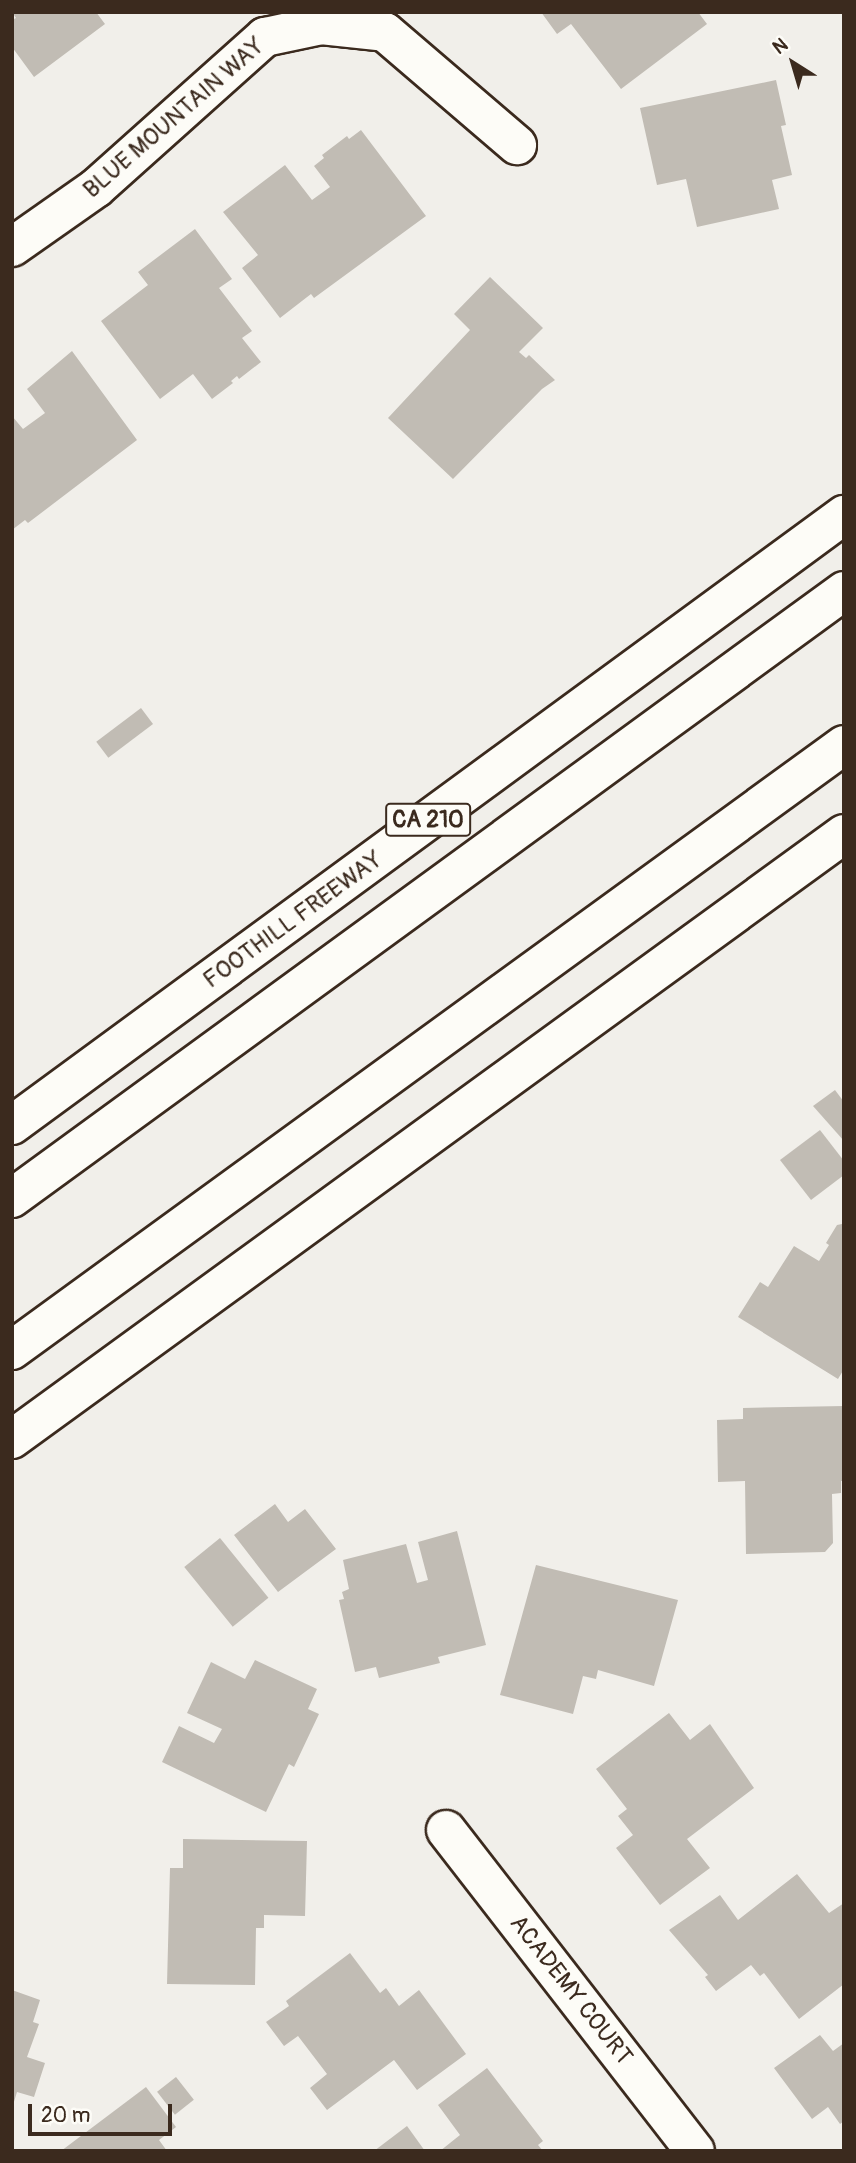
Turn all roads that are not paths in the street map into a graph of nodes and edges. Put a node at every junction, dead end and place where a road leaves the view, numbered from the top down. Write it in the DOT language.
graph roads {
  1 [pos="517,145"];
  2 [pos="12,247"];
  3 [pos="844,515"];
  4 [pos="844,591"];
  5 [pos="844,745"];
  6 [pos="844,834"];
  7 [pos="12,1125"];
  8 [pos="12,1198"];
  9 [pos="12,1350"];
  10 [pos="12,1439"];
  11 [pos="446,1830"];
  12 [pos="695,2151"];
  1 -- 2 [label="main road, BLUE MOUNTAIN WAY"];
  3 -- 7 [label="main road, FOOTHILL FREEWAY / CA 210"];
  4 -- 8 [label="main road"];
  5 -- 9 [label="main road"];
  6 -- 10 [label="main road"];
  11 -- 12 [label="main road, ACADEMY COURT"];
}
